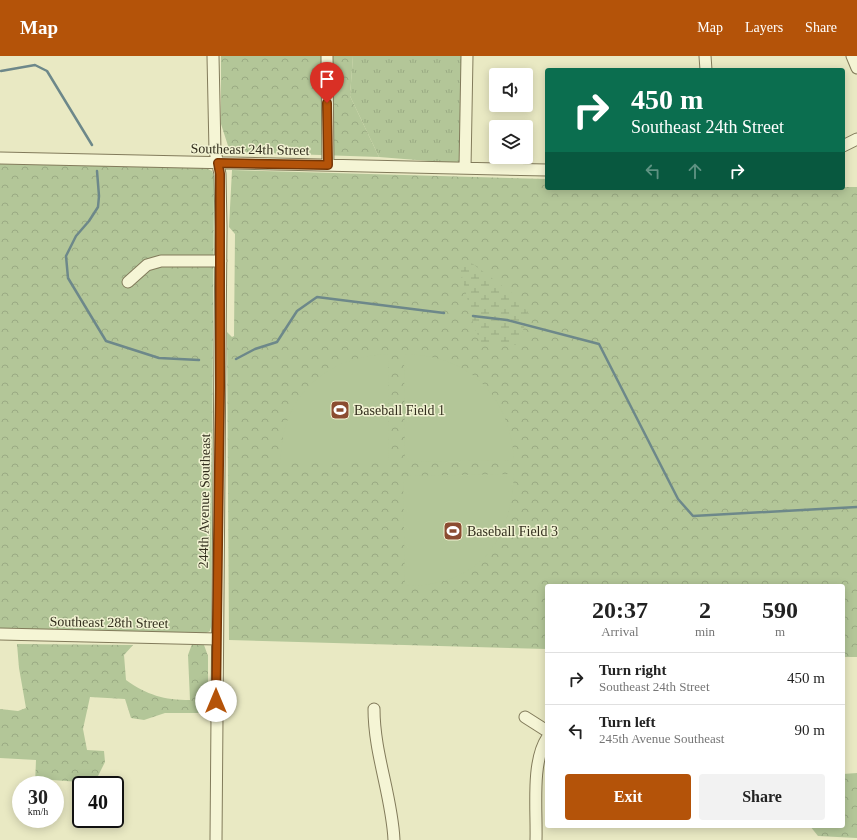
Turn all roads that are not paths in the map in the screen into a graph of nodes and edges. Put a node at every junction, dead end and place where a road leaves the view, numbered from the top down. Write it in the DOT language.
graph roads {
  1 [pos="213,56"];
  2 [pos="327,56"];
  3 [pos="466,56"];
  4 [pos="705,56"];
  5 [pos="852,56"];
  6 [pos="706,68"];
  7 [pos="857,68"];
  8 [pos="857,139"];
  9 [pos="845,145"];
  10 [pos="0,158"];
  11 [pos="218,163"];
  12 [pos="328,165"];
  13 [pos="465,168"];
  14 [pos="545,170"];
  15 [pos="221,261"];
  16 [pos="128,282"];
  17 [pos="0,634"];
  18 [pos="217,639"];
  19 [pos="374,709"];
  20 [pos="525,717"];
  21 [pos="545,730"];
  22 [pos="545,743"];
  23 [pos="216,840"];
  24 [pos="394,840"];
  25 [pos="536,840"];
  1 -- 11 [label="street, 244th Avenue Southeast"];
  2 -- 12 [label="street"];
  3 -- 13 [label="street"];
  4 -- 6 [label="street"];
  5 -- 7 [label="street"];
  8 -- 9 [label="street"];
  10 -- 11 [label="street, Southeast 24th Street"];
  11 -- 12 [label="street, Southeast 24th Street"];
  11 -- 15 [label="street, 244th Avenue Southeast"];
  12 -- 13 [label="street, Southeast 24th Street"];
  13 -- 14 [label="street, Southeast 24th Street"];
  15 -- 16 [label="street"];
  15 -- 18 [label="street, 244th Avenue Southeast"];
  17 -- 18 [label="street, Southeast 28th Street"];
  18 -- 23 [label="street, 244th Avenue Southeast"];
  19 -- 24 [label="street"];
  20 -- 21 [label="street"];
  22 -- 25 [label="street"];
}
